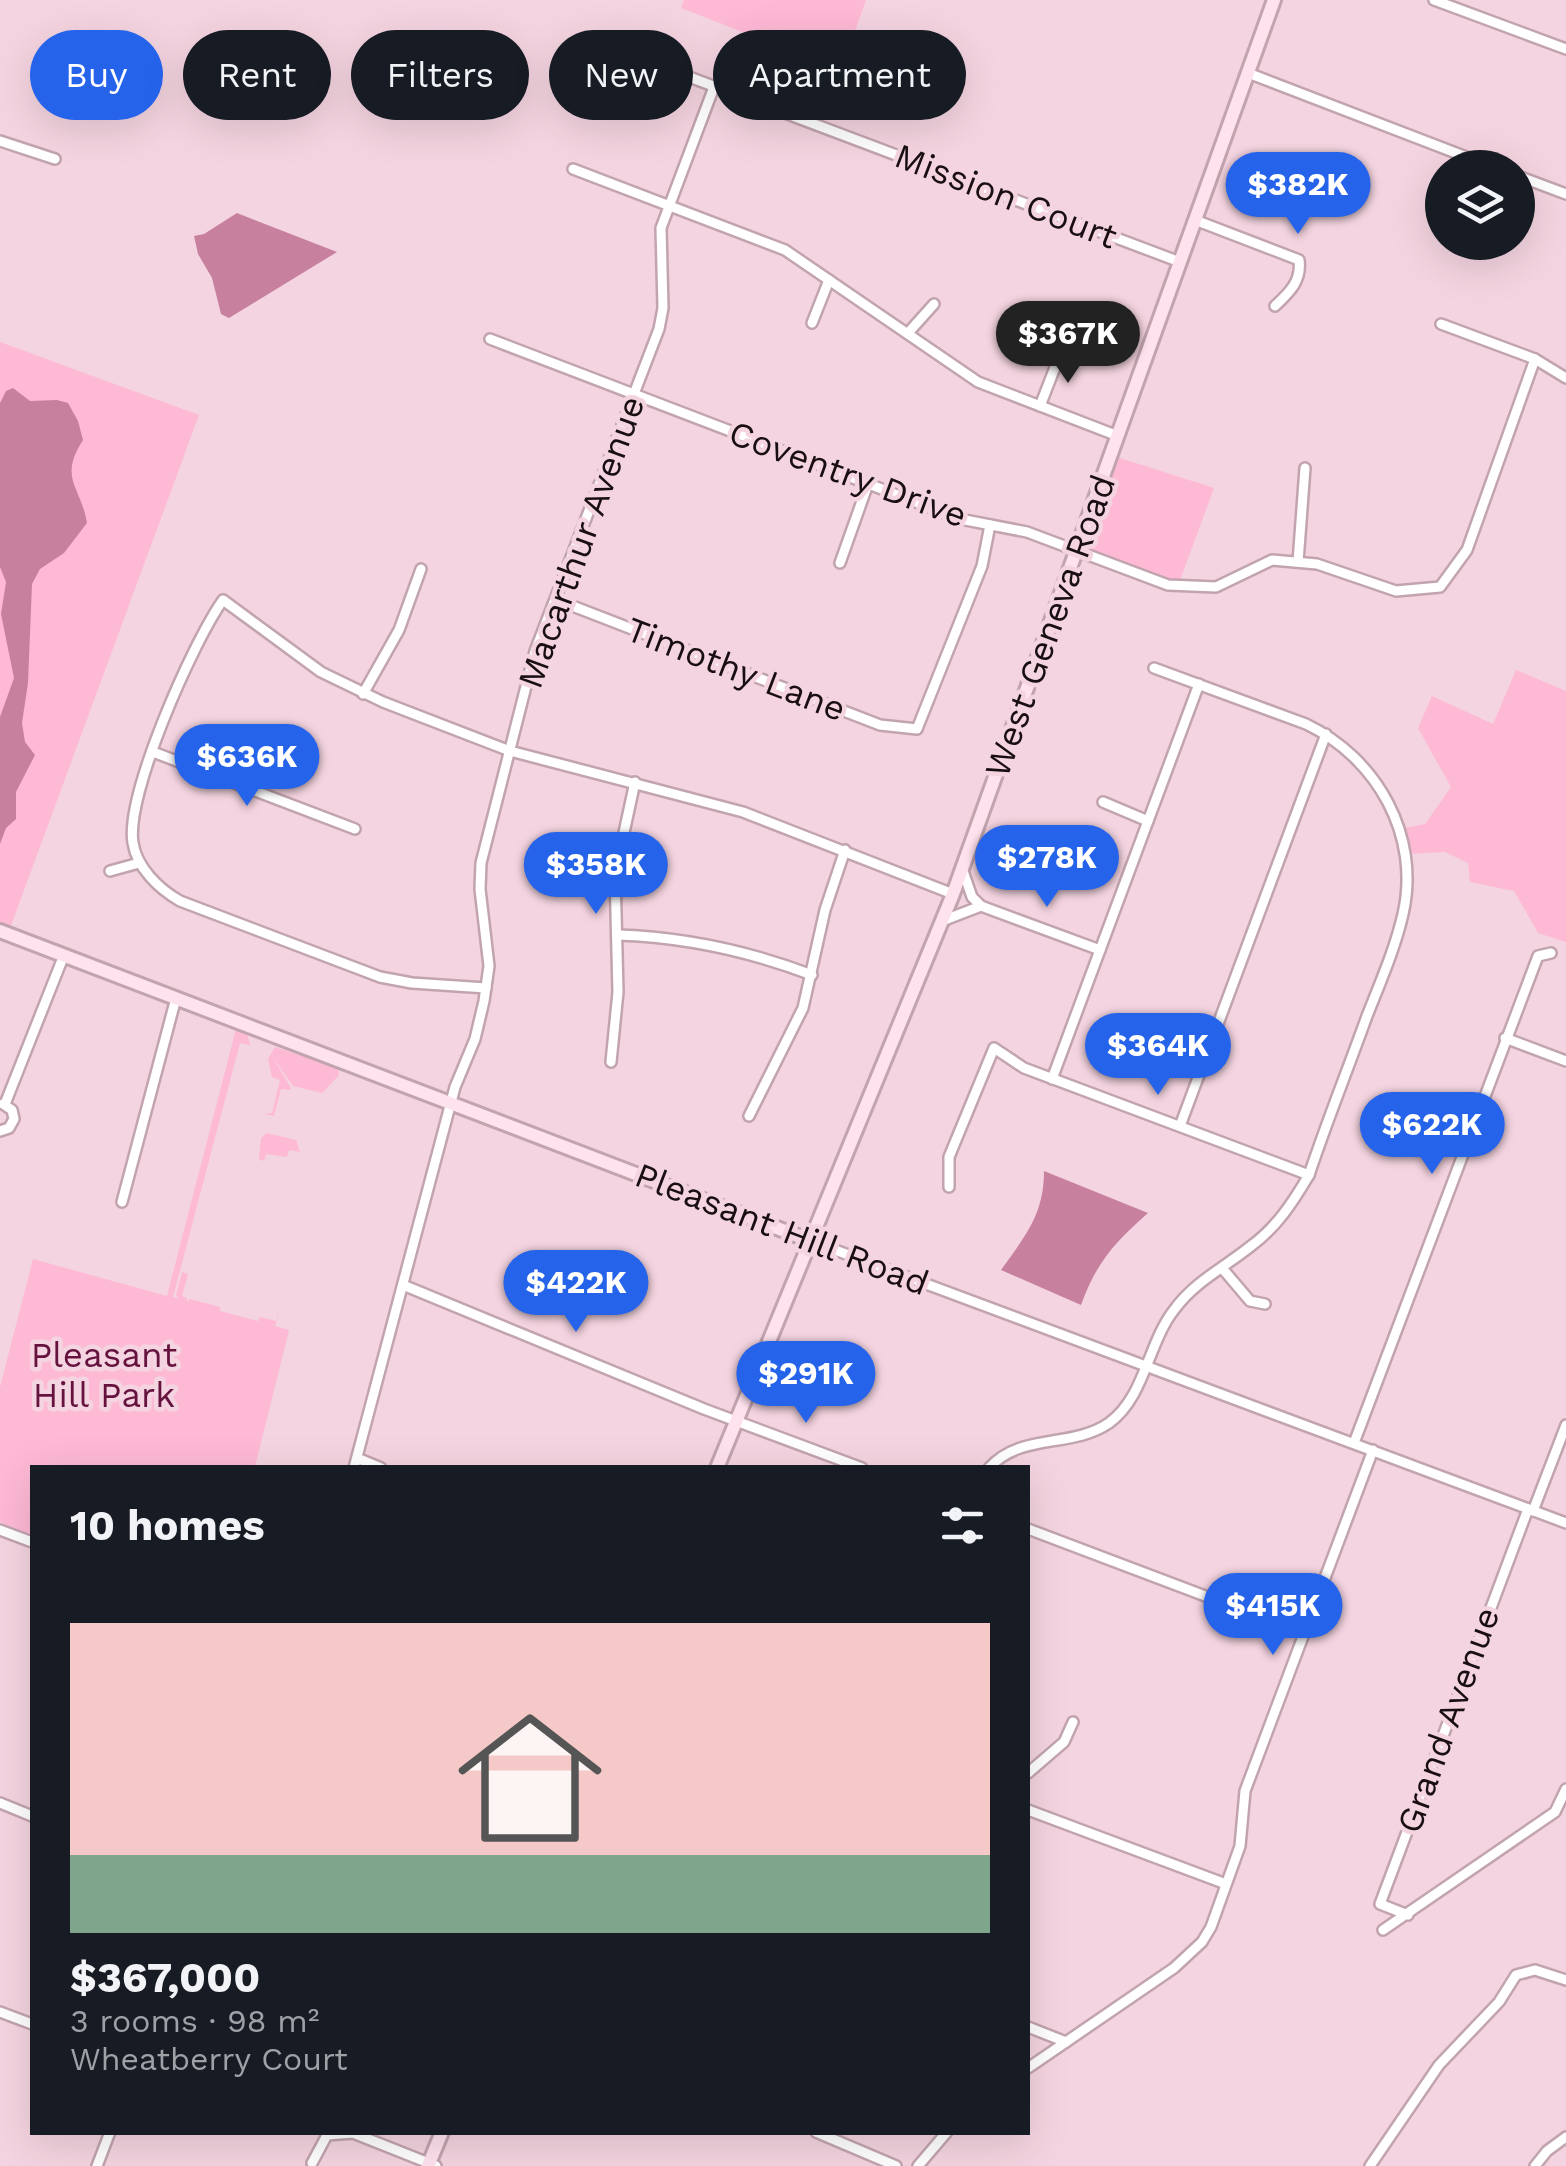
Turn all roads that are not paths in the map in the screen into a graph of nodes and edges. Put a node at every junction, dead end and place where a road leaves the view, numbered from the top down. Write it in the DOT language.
graph roads {
  1 [pos="1274,0"];
  2 [pos="1434,0"];
  3 [pos="1566,49"];
  4 [pos="1248,74"];
  5 [pos="713,89"];
  6 [pos="804,120"];
  7 [pos="0,141"];
  8 [pos="1447,150"];
  9 [pos="55,160"];
  10 [pos="573,169"];
  11 [pos="1535,182"];
  12 [pos="1566,194"];
  13 [pos="668,205"];
  14 [pos="1195,220"];
  15 [pos="1180,262"];
  16 [pos="829,280"];
  17 [pos="934,304"];
  18 [pos="1275,306"];
  19 [pos="812,322"];
  20 [pos="1441,324"];
  21 [pos="908,333"];
  22 [pos="490,339"];
  23 [pos="1060,352"];
  24 [pos="1535,359"];
  25 [pos="1566,378"];
  26 [pos="635,395"];
  27 [pos="1040,406"];
  28 [pos="1118,436"];
  29 [pos="1304,468"];
  30 [pos="868,484"];
  31 [pos="990,525"];
  32 [pos="1078,550"];
  33 [pos="1298,562"];
  34 [pos="840,563"];
  35 [pos="421,569"];
  36 [pos="557,600"];
  37 [pos="1154,668"];
  38 [pos="1199,684"];
  39 [pos="363,694"];
  40 [pos="1326,734"];
  41 [pos="510,750"];
  42 [pos="154,752"];
  43 [pos="635,782"];
  44 [pos="1103,802"];
  45 [pos="1148,822"];
  46 [pos="355,829"];
  47 [pos="846,850"];
  48 [pos="140,862"];
  49 [pos="962,868"];
  50 [pos="110,872"];
  51 [pos="953,894"];
  52 [pos="981,906"];
  53 [pos="942,922"];
  54 [pos="0,930"];
  55 [pos="617,936"];
  56 [pos="1100,950"];
  57 [pos="1550,952"];
  58 [pos="64,955"];
  59 [pos="812,975"];
  60 [pos="486,988"];
  61 [pos="176,998"];
  62 [pos="1505,1038"];
  63 [pos="1566,1061"];
  64 [pos="611,1062"];
  65 [pos="1052,1079"];
  66 [pos="2,1104"];
  67 [pos="452,1104"];
  68 [pos="749,1116"];
  69 [pos="1180,1126"];
  70 [pos="0,1131"];
  71 [pos="1309,1174"];
  72 [pos="950,1187"];
  73 [pos="122,1202"];
  74 [pos="811,1241"];
  75 [pos="1222,1268"];
  76 [pos="402,1285"];
  77 [pos="1265,1304"];
  78 [pos="1146,1365"];
  79 [pos="736,1420"];
  80 [pos="1566,1425"];
  81 [pos="1354,1443"];
  82 [pos="1373,1450"];
  83 [pos="356,1462"];
  84 [pos="717,1465"];
  85 [pos="854,1465"];
  86 [pos="992,1465"];
  87 [pos="1530,1510"];
  88 [pos="1566,1523"];
  89 [pos="0,1530"];
  90 [pos="1030,1530"];
  91 [pos="30,1541"];
  92 [pos="1303,1633"];
  93 [pos="1072,1722"];
  94 [pos="1030,1771"];
  95 [pos="1566,1790"];
  96 [pos="0,1803"];
  97 [pos="1030,1811"];
  98 [pos="30,1815"];
  99 [pos="1226,1884"];
  100 [pos="1408,1914"];
  101 [pos="1384,1930"];
  102 [pos="1566,1980"];
  103 [pos="0,2012"];
  104 [pos="30,2023"];
  105 [pos="1030,2027"];
  106 [pos="1066,2042"];
  107 [pos="1030,2067"];
  108 [pos="109,2135"];
  109 [pos="326,2135"];
  110 [pos="360,2135"];
  111 [pos="441,2135"];
  112 [pos="823,2135"];
  113 [pos="944,2135"];
  114 [pos="1566,2138"];
  115 [pos="312,2163"];
  116 [pos="431,2165"];
  117 [pos="97,2166"];
  118 [pos="896,2166"];
  119 [pos="918,2166"];
  120 [pos="1370,2166"];
  121 [pos="1535,2166"];
  1 -- 4 [label="main road, West Geneva Road"];
  2 -- 3 [label="street"];
  4 -- 8 [label="street"];
  4 -- 14 [label="main road, West Geneva Road"];
  5 -- 13 [label="street, Macarthur Avenue"];
  6 -- 15 [label="street, Mission Court"];
  7 -- 9 [label="street"];
  10 -- 13 [label="street"];
  11 -- 12 [label="street"];
  13 -- 16 [label="street"];
  13 -- 26 [label="street, Macarthur Avenue"];
  14 -- 15 [label="main road, West Geneva Road"];
  14 -- 18 [label="street"];
  15 -- 28 [label="main road, West Geneva Road"];
  16 -- 19 [label="street"];
  16 -- 21 [label="street"];
  17 -- 21 [label="street"];
  20 -- 24 [label="street"];
  21 -- 27 [label="street"];
  22 -- 26 [label="street, Coventry Drive"];
  23 -- 27 [label="street"];
  24 -- 25 [label="street"];
  24 -- 33 [label="street, Coventry Drive"];
  26 -- 30 [label="street, Coventry Drive"];
  26 -- 36 [label="street, Macarthur Avenue"];
  27 -- 28 [label="street"];
  28 -- 32 [label="main road, West Geneva Road"];
  29 -- 33 [label="street"];
  30 -- 31 [label="street, Coventry Drive"];
  30 -- 34 [label="street"];
  31 -- 32 [label="street, Coventry Drive"];
  31 -- 36 [label="street, Timothy Lane"];
  32 -- 33 [label="street, Coventry Drive"];
  32 -- 49 [label="main road, West Geneva Road"];
  35 -- 39 [label="street"];
  36 -- 41 [label="street, Macarthur Avenue"];
  37 -- 38 [label="street"];
  38 -- 40 [label="street"];
  38 -- 45 [label="street"];
  39 -- 41 [label="street"];
  39 -- 42 [label="street"];
  40 -- 69 [label="street"];
  40 -- 71 [label="street"];
  41 -- 43 [label="street"];
  41 -- 60 [label="street, Macarthur Avenue"];
  42 -- 46 [label="street"];
  42 -- 48 [label="street"];
  43 -- 47 [label="street"];
  43 -- 55 [label="street"];
  44 -- 45 [label="street"];
  45 -- 56 [label="street"];
  47 -- 51 [label="street"];
  47 -- 59 [label="street"];
  48 -- 50 [label="street"];
  48 -- 60 [label="street"];
  49 -- 51 [label="main road, West Geneva Road"];
  49 -- 52 [label="street"];
  51 -- 53 [label="main road, West Geneva Road"];
  52 -- 53 [label="street"];
  52 -- 56 [label="street"];
  53 -- 74 [label="main road, West Geneva Road"];
  54 -- 58 [label="main road, Pleasant Hill Road"];
  55 -- 59 [label="street"];
  55 -- 64 [label="street"];
  56 -- 65 [label="street"];
  57 -- 62 [label="street"];
  58 -- 61 [label="main road, Pleasant Hill Road"];
  58 -- 66 [label="street"];
  59 -- 68 [label="street"];
  60 -- 67 [label="street, Macarthur Avenue"];
  61 -- 67 [label="main road, Pleasant Hill Road"];
  61 -- 73 [label="street"];
  62 -- 63 [label="street"];
  62 -- 81 [label="street"];
  65 -- 69 [label="street"];
  65 -- 72 [label="street"];
  66 -- 70 [label="street"];
  67 -- 74 [label="main road, Pleasant Hill Road"];
  67 -- 76 [label="street, Macarthur Avenue"];
  69 -- 71 [label="street"];
  71 -- 75 [label="street"];
  74 -- 78 [label="street, Pleasant Hill Road"];
  74 -- 79 [label="main road, West Geneva Road"];
  75 -- 77 [label="street"];
  75 -- 78 [label="street"];
  76 -- 79 [label="street"];
  76 -- 83 [label="street, Macarthur Avenue"];
  78 -- 81 [label="street, Pleasant Hill Road"];
  78 -- 86 [label="street"];
  79 -- 84 [label="main road, West Geneva Road"];
  79 -- 85 [label="street"];
  80 -- 87 [label="street, Grand Avenue"];
  81 -- 82 [label="street, Pleasant Hill Road"];
  82 -- 87 [label="street, Pleasant Hill Road"];
  82 -- 92 [label="street"];
  87 -- 88 [label="street, Pleasant Hill Road"];
  87 -- 100 [label="street, Grand Avenue"];
  89 -- 91 [label="street"];
  90 -- 92 [label="street"];
  92 -- 99 [label="street"];
  93 -- 94 [label="street"];
  95 -- 100 [label="street"];
  96 -- 98 [label="street"];
  97 -- 99 [label="street"];
  99 -- 106 [label="street"];
  100 -- 101 [label="street"];
  102 -- 120 [label="street"];
  103 -- 104 [label="street"];
  105 -- 106 [label="street"];
  106 -- 107 [label="street"];
  108 -- 117 [label="street"];
  109 -- 115 [label="street"];
  110 -- 116 [label="street"];
  111 -- 116 [label="main road"];
  112 -- 118 [label="street"];
  113 -- 119 [label="street"];
  114 -- 121 [label="street"];
}
